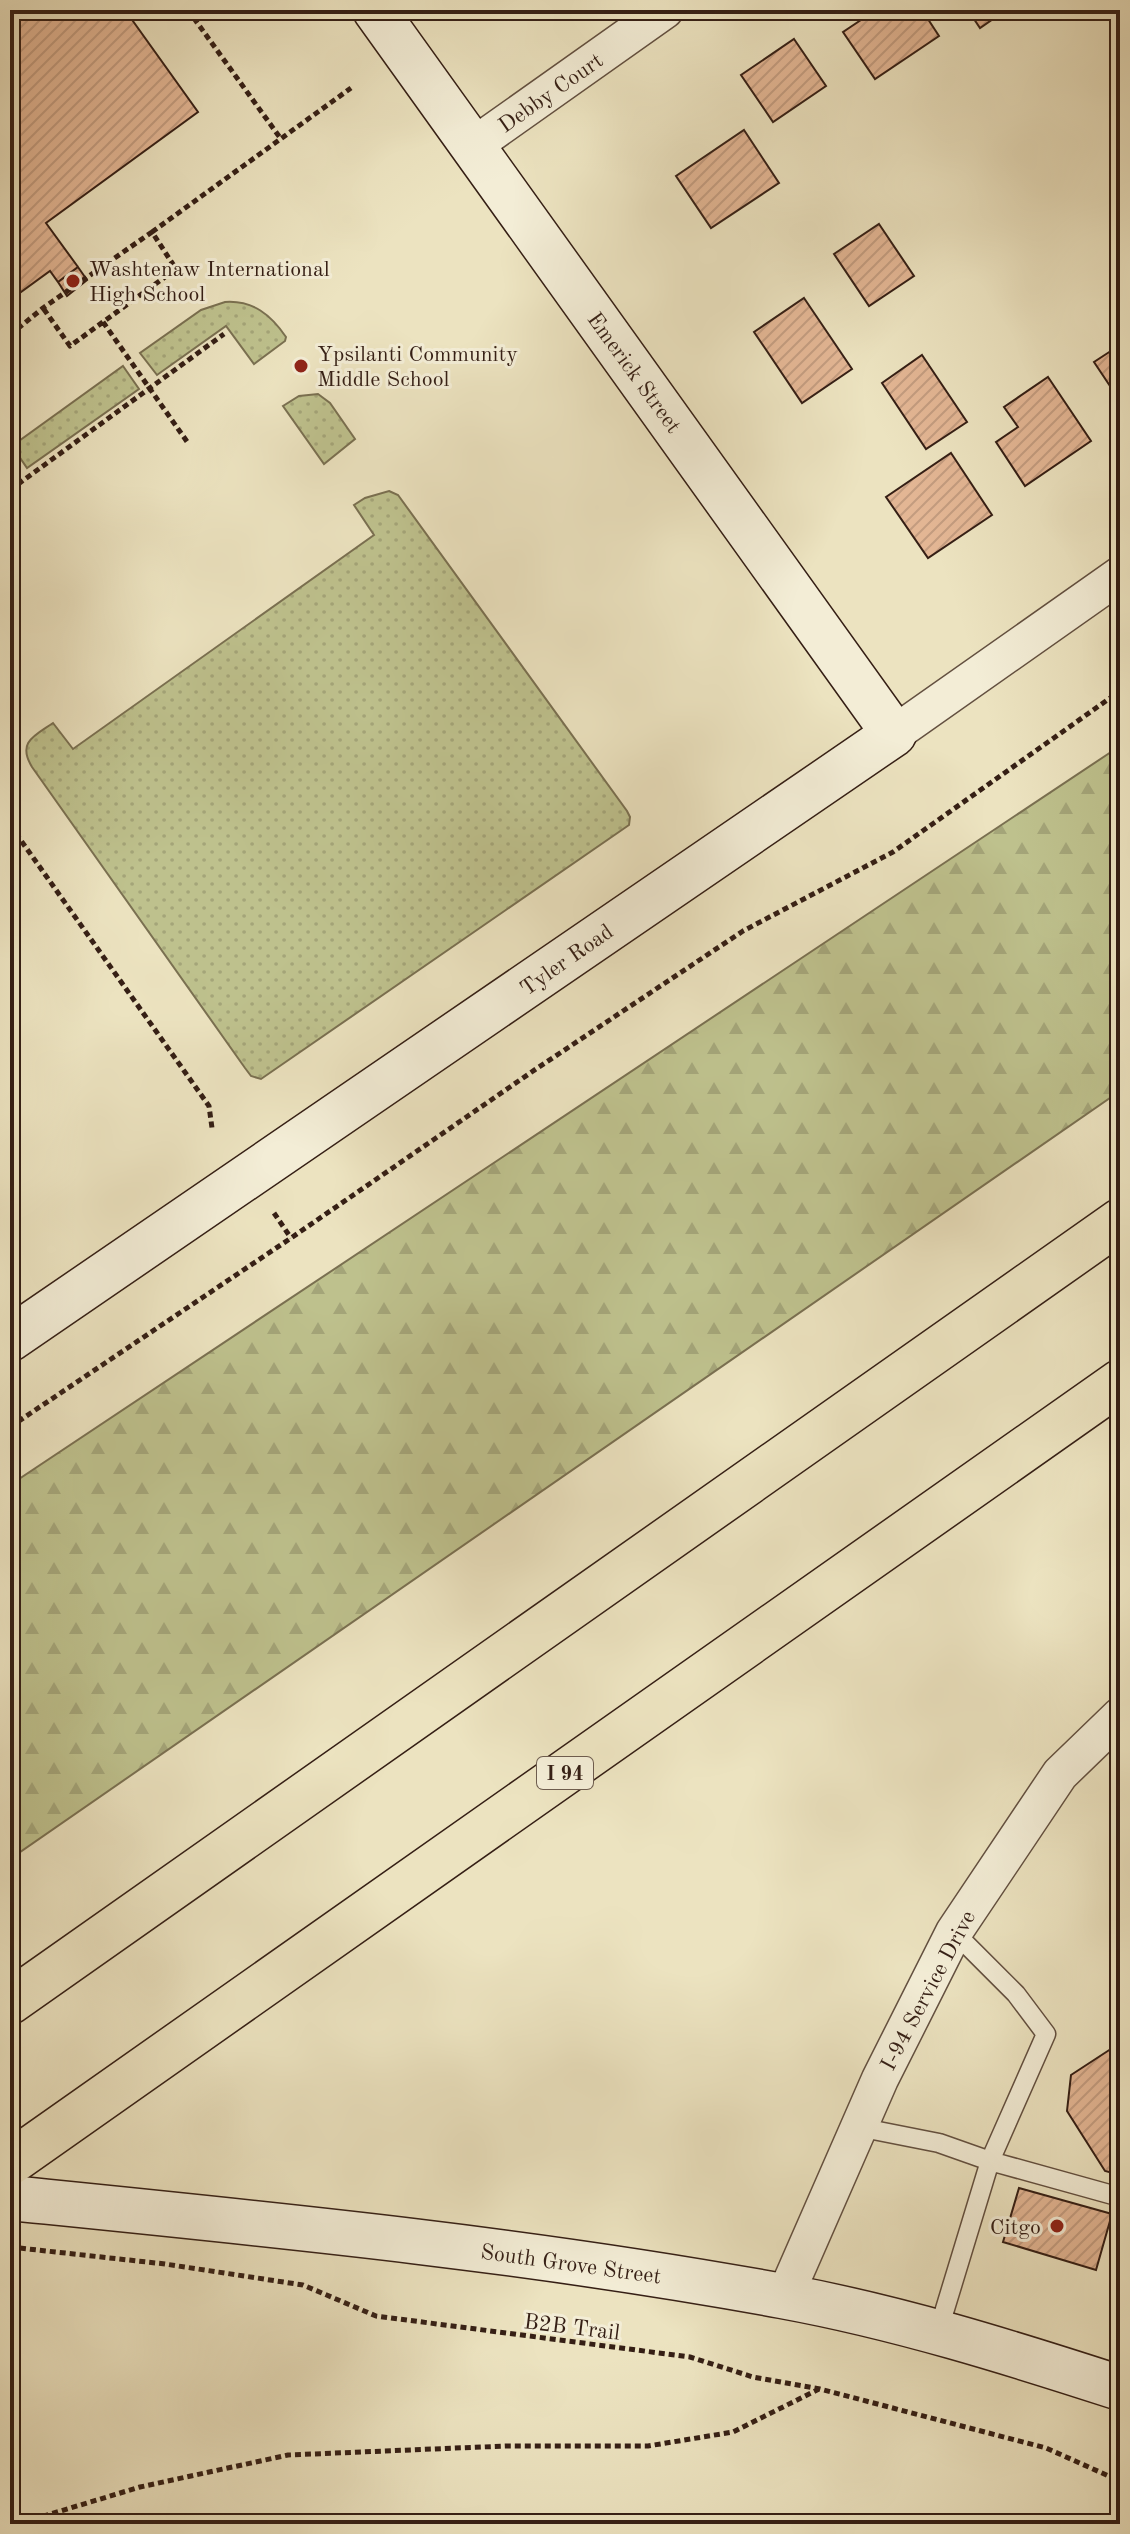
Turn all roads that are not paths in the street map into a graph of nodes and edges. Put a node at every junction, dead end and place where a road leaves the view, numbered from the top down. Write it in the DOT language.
graph roads {
  1 [pos="375,10"];
  2 [pos="665,10"];
  3 [pos="473,146"];
  4 [pos="1120,575"];
  5 [pos="894,734"];
  6 [pos="1120,1221"];
  7 [pos="10,1339"];
  8 [pos="1120,1382"];
  9 [pos="1120,1716"];
  10 [pos="954,1932"];
  11 [pos="10,2002"];
  12 [pos="858,2127"];
  13 [pos="990,2161"];
  14 [pos="10,2163"];
  15 [pos="1120,2197"];
  16 [pos="10,2198"];
  17 [pos="785,2296"];
  18 [pos="938,2332"];
  19 [pos="1118,2381"];
  1 -- 3 [label="street, Emerick Street"];
  2 -- 3 [label="street, Debby Court"];
  3 -- 5 [label="street, Emerick Street"];
  4 -- 5 [label="street, Tyler Road"];
  5 -- 7 [label="street, Tyler Road"];
  6 -- 11 [label="highway"];
  8 -- 14 [label="highway, I 94"];
  9 -- 10 [label="street, I-94 Service Drive"];
  10 -- 12 [label="street, I-94 Service Drive"];
  10 -- 13 [label="lane"];
  12 -- 13 [label="lane"];
  12 -- 17 [label="street, I-94 Service Drive"];
  13 -- 15 [label="lane"];
  13 -- 18 [label="lane"];
  16 -- 17 [label="street, South Grove Street"];
  17 -- 18 [label="street, South Grove Street"];
  18 -- 19 [label="street, South Grove Street"];
}
